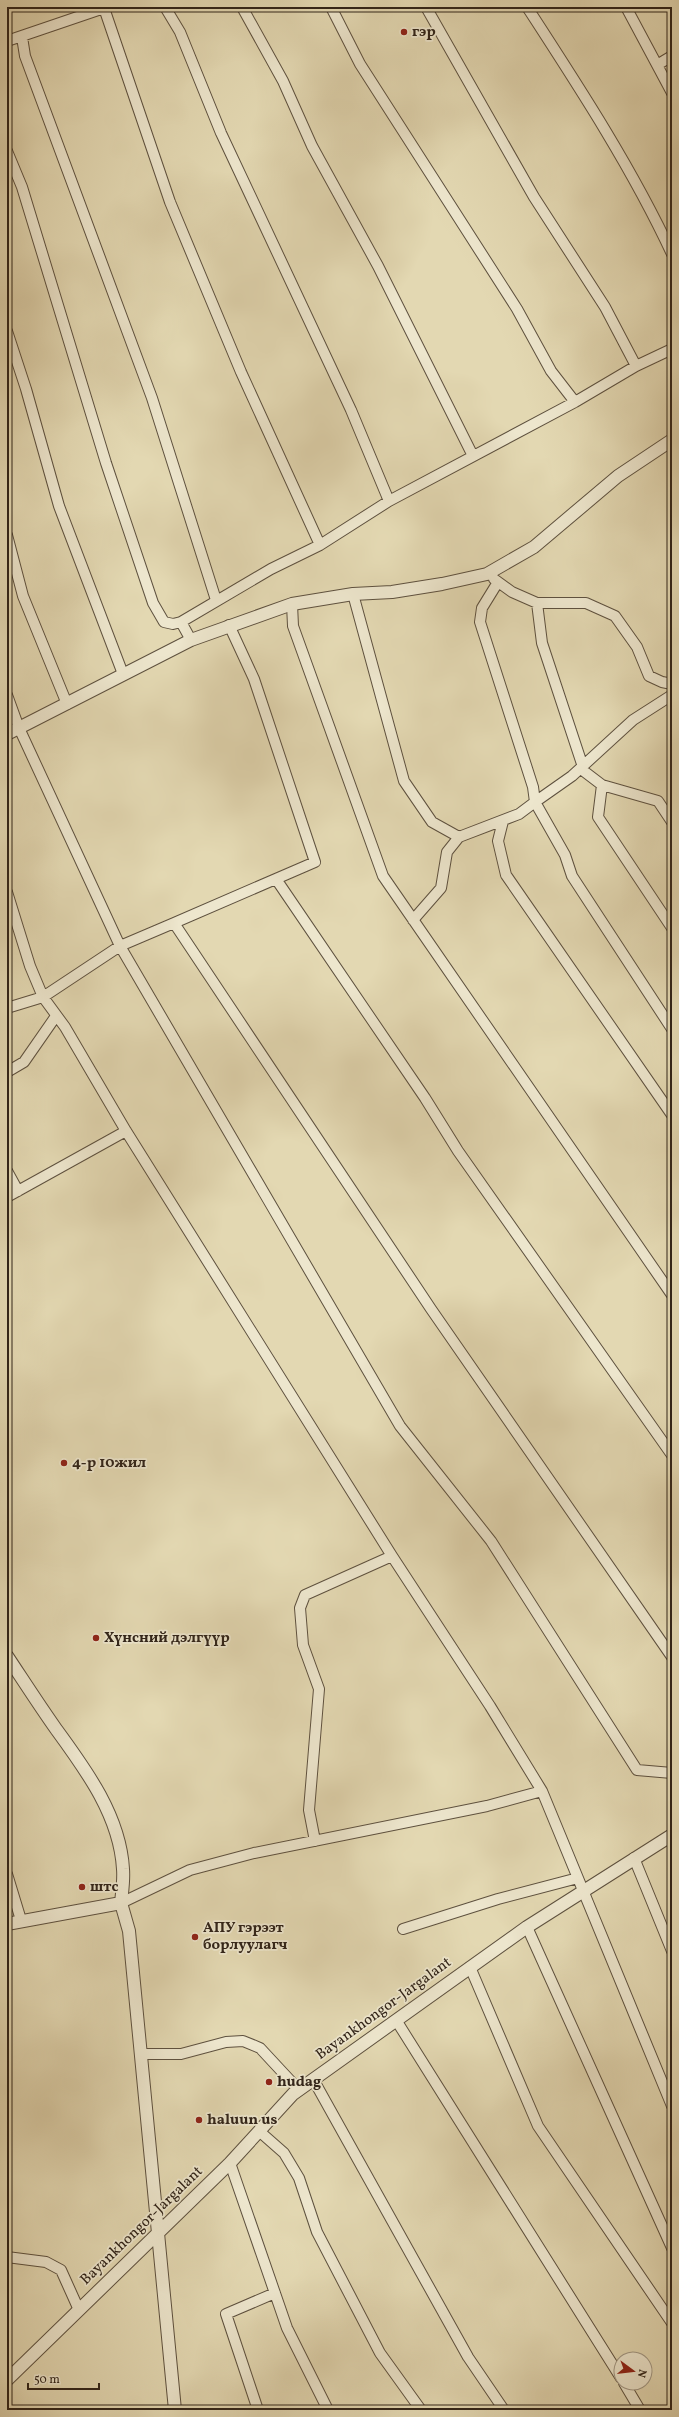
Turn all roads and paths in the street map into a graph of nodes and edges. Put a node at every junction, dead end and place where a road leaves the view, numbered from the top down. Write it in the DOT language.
graph roads {
  1 [pos="165,7"];
  2 [pos="242,7"];
  3 [pos="331,7"];
  4 [pos="426,7"];
  5 [pos="527,7"];
  6 [pos="626,7"];
  7 [pos="105,8"];
  8 [pos="22,37"];
  9 [pos="7,41"];
  10 [pos="672,56"];
  11 [pos="657,65"];
  12 [pos="672,93"];
  13 [pos="7,151"];
  14 [pos="672,254"];
  15 [pos="7,331"];
  16 [pos="672,349"];
  17 [pos="636,366"];
  18 [pos="575,402"];
  19 [pos="672,440"];
  20 [pos="473,456"];
  21 [pos="389,501"];
  22 [pos="7,535"];
  23 [pos="320,545"];
  24 [pos="487,574"];
  25 [pos="498,582"];
  26 [pos="352,594"];
  27 [pos="216,600"];
  28 [pos="537,602"];
  29 [pos="292,604"];
  30 [pos="182,622"];
  31 [pos="229,625"];
  32 [pos="191,640"];
  33 [pos="123,674"];
  34 [pos="672,684"];
  35 [pos="7,695"];
  36 [pos="670,700"];
  37 [pos="67,704"];
  38 [pos="19,728"];
  39 [pos="7,734"];
  40 [pos="582,768"];
  41 [pos="602,785"];
  42 [pos="535,802"];
  43 [pos="502,821"];
  44 [pos="672,822"];
  45 [pos="459,837"];
  46 [pos="276,879"];
  47 [pos="7,892"];
  48 [pos="413,920"];
  49 [pos="174,923"];
  50 [pos="672,928"];
  51 [pos="120,946"];
  52 [pos="43,997"];
  53 [pos="7,1008"];
  54 [pos="56,1016"];
  55 [pos="672,1029"];
  56 [pos="7,1072"];
  57 [pos="672,1115"];
  58 [pos="126,1132"];
  59 [pos="7,1171"];
  60 [pos="18,1191"];
  61 [pos="7,1197"];
  62 [pos="672,1295"];
  63 [pos="672,1455"];
  64 [pos="392,1556"];
  65 [pos="7,1656"];
  66 [pos="672,1657"];
  67 [pos="672,1773"];
  68 [pos="542,1791"];
  69 [pos="672,1835"];
  70 [pos="315,1841"];
  71 [pos="634,1858"];
  72 [pos="7,1874"];
  73 [pos="578,1878"];
  74 [pos="584,1892"];
  75 [pos="121,1903"];
  76 [pos="21,1920"];
  77 [pos="7,1924"];
  78 [pos="527,1927"];
  79 [pos="403,1929"];
  80 [pos="672,1951"];
  81 [pos="470,1967"];
  82 [pos="396,2020"];
  83 [pos="141,2054"];
  84 [pos="313,2080"];
  85 [pos="299,2090"];
  86 [pos="672,2106"];
  87 [pos="259,2131"];
  88 [pos="230,2163"];
  89 [pos="158,2233"];
  90 [pos="672,2248"];
  91 [pos="7,2257"];
  92 [pos="275,2293"];
  93 [pos="79,2310"];
  94 [pos="672,2323"];
  95 [pos="613,2365"];
  96 [pos="7,2380"];
  97 [pos="629,2391"];
  98 [pos="175,2410"];
  99 [pos="258,2410"];
  100 [pos="328,2410"];
  101 [pos="421,2410"];
  102 [pos="504,2410"];
  103 [pos="640,2410"];
  1 -- 21 [label="street"];
  2 -- 20 [label="street"];
  3 -- 18 [label="street"];
  4 -- 17 [label="street"];
  5 -- 14 [label="street"];
  6 -- 11 [label="street"];
  7 -- 8 [label="street"];
  7 -- 23 [label="street"];
  8 -- 9 [label="street"];
  8 -- 27 [label="street"];
  10 -- 11 [label="street"];
  11 -- 12 [label="street"];
  13 -- 30 [label="street"];
  15 -- 33 [label="street"];
  16 -- 17 [label="street"];
  17 -- 18 [label="street"];
  18 -- 20 [label="street"];
  19 -- 24 [label="street"];
  20 -- 21 [label="street"];
  21 -- 23 [label="street"];
  22 -- 37 [label="street"];
  23 -- 27 [label="street"];
  24 -- 25 [label="street"];
  24 -- 26 [label="street"];
  25 -- 28 [label="street"];
  25 -- 42 [label="street"];
  26 -- 29 [label="street"];
  26 -- 45 [label="street"];
  27 -- 30 [label="street"];
  28 -- 34 [label="street"];
  28 -- 40 [label="street"];
  29 -- 31 [label="street"];
  29 -- 48 [label="street"];
  30 -- 32 [label="street"];
  31 -- 32 [label="street"];
  31 -- 46 [label="street"];
  32 -- 33 [label="street"];
  33 -- 37 [label="street"];
  35 -- 38 [label="street"];
  36 -- 40 [label="street"];
  37 -- 38 [label="street"];
  38 -- 39 [label="street"];
  38 -- 51 [label="street"];
  40 -- 41 [label="street"];
  40 -- 42 [label="street"];
  41 -- 44 [label="street"];
  41 -- 50 [label="street"];
  42 -- 43 [label="street"];
  42 -- 55 [label="street"];
  43 -- 45 [label="street"];
  43 -- 57 [label="street"];
  45 -- 48 [label="street"];
  46 -- 49 [label="street"];
  46 -- 63 [label="street"];
  47 -- 52 [label="street"];
  48 -- 62 [label="street"];
  49 -- 51 [label="street"];
  49 -- 66 [label="street"];
  51 -- 52 [label="street"];
  51 -- 67 [label="street"];
  52 -- 53 [label="street"];
  52 -- 54 [label="street"];
  54 -- 56 [label="street"];
  54 -- 58 [label="street"];
  58 -- 60 [label="street"];
  58 -- 64 [label="street"];
  59 -- 60 [label="street"];
  60 -- 61 [label="street"];
  64 -- 68 [label="street"];
  64 -- 70 [label="street"];
  65 -- 75 [label="street"];
  68 -- 70 [label="street"];
  68 -- 73 [label="street"];
  69 -- 71 [label="street, Bayankhongor-Jargalant"];
  70 -- 75 [label="street"];
  71 -- 74 [label="street, Bayankhongor-Jargalant"];
  71 -- 80 [label="street"];
  72 -- 76 [label="street"];
  73 -- 74 [label="street"];
  73 -- 79 [label="street"];
  74 -- 78 [label="street, Bayankhongor-Jargalant"];
  74 -- 86 [label="street"];
  75 -- 76 [label="street"];
  75 -- 83 [label="street"];
  76 -- 77 [label="street"];
  78 -- 81 [label="street, Bayankhongor-Jargalant"];
  78 -- 90 [label="street"];
  81 -- 82 [label="street, Bayankhongor-Jargalant"];
  81 -- 94 [label="street"];
  82 -- 84 [label="street, Bayankhongor-Jargalant"];
  82 -- 95 [label="street"];
  83 -- 85 [label="street"];
  83 -- 89 [label="street"];
  84 -- 85 [label="street, Bayankhongor-Jargalant"];
  84 -- 102 [label="street"];
  85 -- 87 [label="street, Bayankhongor-Jargalant"];
  87 -- 88 [label="street, Bayankhongor-Jargalant"];
  87 -- 101 [label="street"];
  88 -- 89 [label="street, Bayankhongor-Jargalant"];
  88 -- 92 [label="street"];
  89 -- 93 [label="street, Bayankhongor-Jargalant"];
  89 -- 98 [label="street"];
  91 -- 93 [label="street"];
  92 -- 99 [label="street"];
  92 -- 100 [label="street"];
  93 -- 96 [label="street, Bayankhongor-Jargalant"];
  97 -- 103 [label="street"];
}
